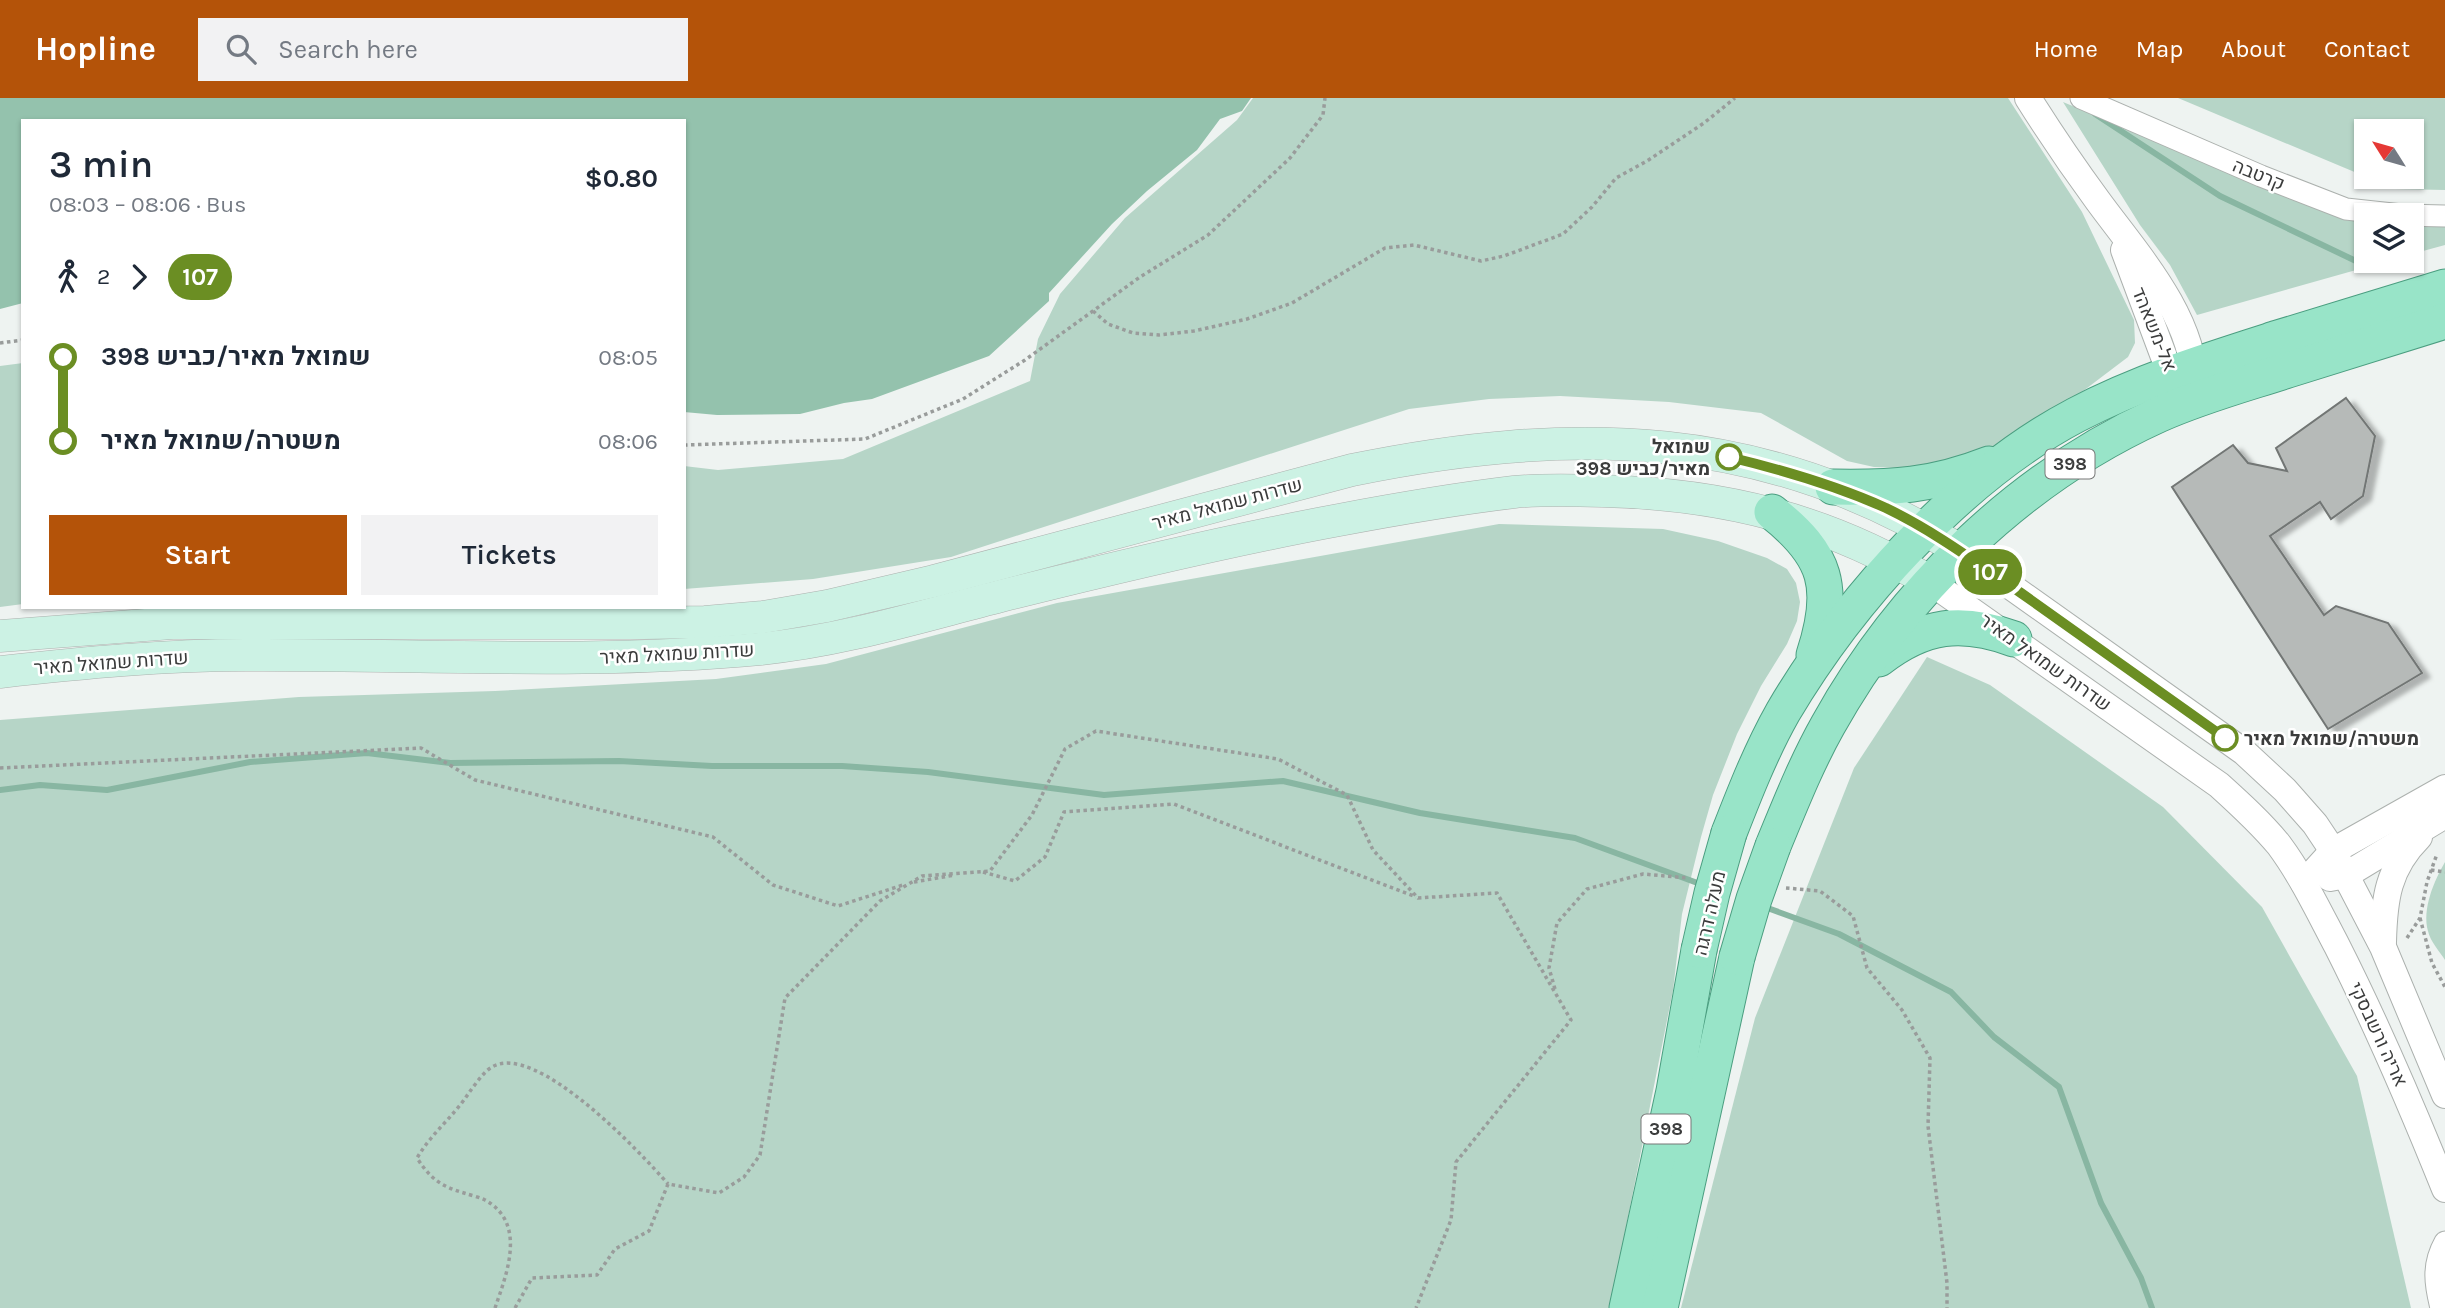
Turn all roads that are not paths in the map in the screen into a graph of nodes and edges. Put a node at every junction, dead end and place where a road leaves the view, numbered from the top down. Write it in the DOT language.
graph roads {
  1 [pos="2028,98"];
  2 [pos="2081,98"];
  3 [pos="2445,216"];
  4 [pos="2445,287"];
  5 [pos="2445,321"];
  6 [pos="2182,369"];
  7 [pos="2195,400"];
  8 [pos="2008,457"];
  9 [pos="1833,487"];
  10 [pos="1772,512"];
  11 [pos="1926,530"];
  12 [pos="1961,551"];
  13 [pos="1897,561"];
  14 [pos="1932,583"];
  15 [pos="0,636"];
  16 [pos="2014,639"];
  17 [pos="0,672"];
  18 [pos="1807,674"];
  19 [pos="1857,676"];
  20 [pos="2445,788"];
  21 [pos="2439,828"];
  22 [pos="2333,851"];
  23 [pos="2346,875"];
  24 [pos="2304,883"];
  25 [pos="2386,955"];
  26 [pos="2445,1095"];
  27 [pos="2445,1189"];
  28 [pos="2445,1242"];
  29 [pos="1627,1308"];
  30 [pos="1660,1308"];
  31 [pos="2441,1308"];
  1 -- 6 [label="street, אל-משאהד"];
  2 -- 3 [label="street, קרטבה"];
  4 -- 6 [label="main road, 398"];
  5 -- 7 [label="main road, 398"];
  6 -- 7 [label="street, אל-משאהד"];
  6 -- 8 [label="main road, 398"];
  7 -- 12 [label="main road, 398"];
  8 -- 9 [label="main road"];
  8 -- 11 [label="main road, 398"];
  9 -- 11 [label="main road, שדרות שמואל מאיר"];
  9 -- 15 [label="main road, שדרות שמואל מאיר"];
  10 -- 13 [label="main road, שדרות שמואל מאיר"];
  10 -- 17 [label="main road, שדרות שמואל מאיר"];
  10 -- 18 [label="main road"];
  11 -- 12 [label="main road, שדרות שמואל מאיר"];
  11 -- 13 [label="main road, 398"];
  12 -- 14 [label="main road, 398"];
  12 -- 22 [label="street, שדרות שמואל מאיר"];
  13 -- 14 [label="main road, שדרות שמואל מאיר"];
  13 -- 18 [label="main road, מעלה דרגה / 398"];
  14 -- 16 [label="street, שדרות שמואל מאיר"];
  14 -- 19 [label="main road, מעלה דרגה / 398"];
  16 -- 19 [label="main road"];
  16 -- 24 [label="street, שדרות שמואל מאיר"];
  18 -- 29 [label="main road, מעלה דרגה / 398, bridge"];
  19 -- 30 [label="main road, מעלה דרגה / 398, bridge"];
  20 -- 22 [label="street"];
  21 -- 23 [label="street"];
  21 -- 25 [label="street"];
  22 -- 23 [label="street, שדרות שמואל מאיר"];
  22 -- 24 [label="street"];
  23 -- 24 [label="street"];
  23 -- 25 [label="street, אריה ורשבסקי"];
  24 -- 27 [label="street, אריה ורשבסקי"];
  25 -- 26 [label="street, אריה ורשבסקי"];
  28 -- 31 [label="street"];
}
